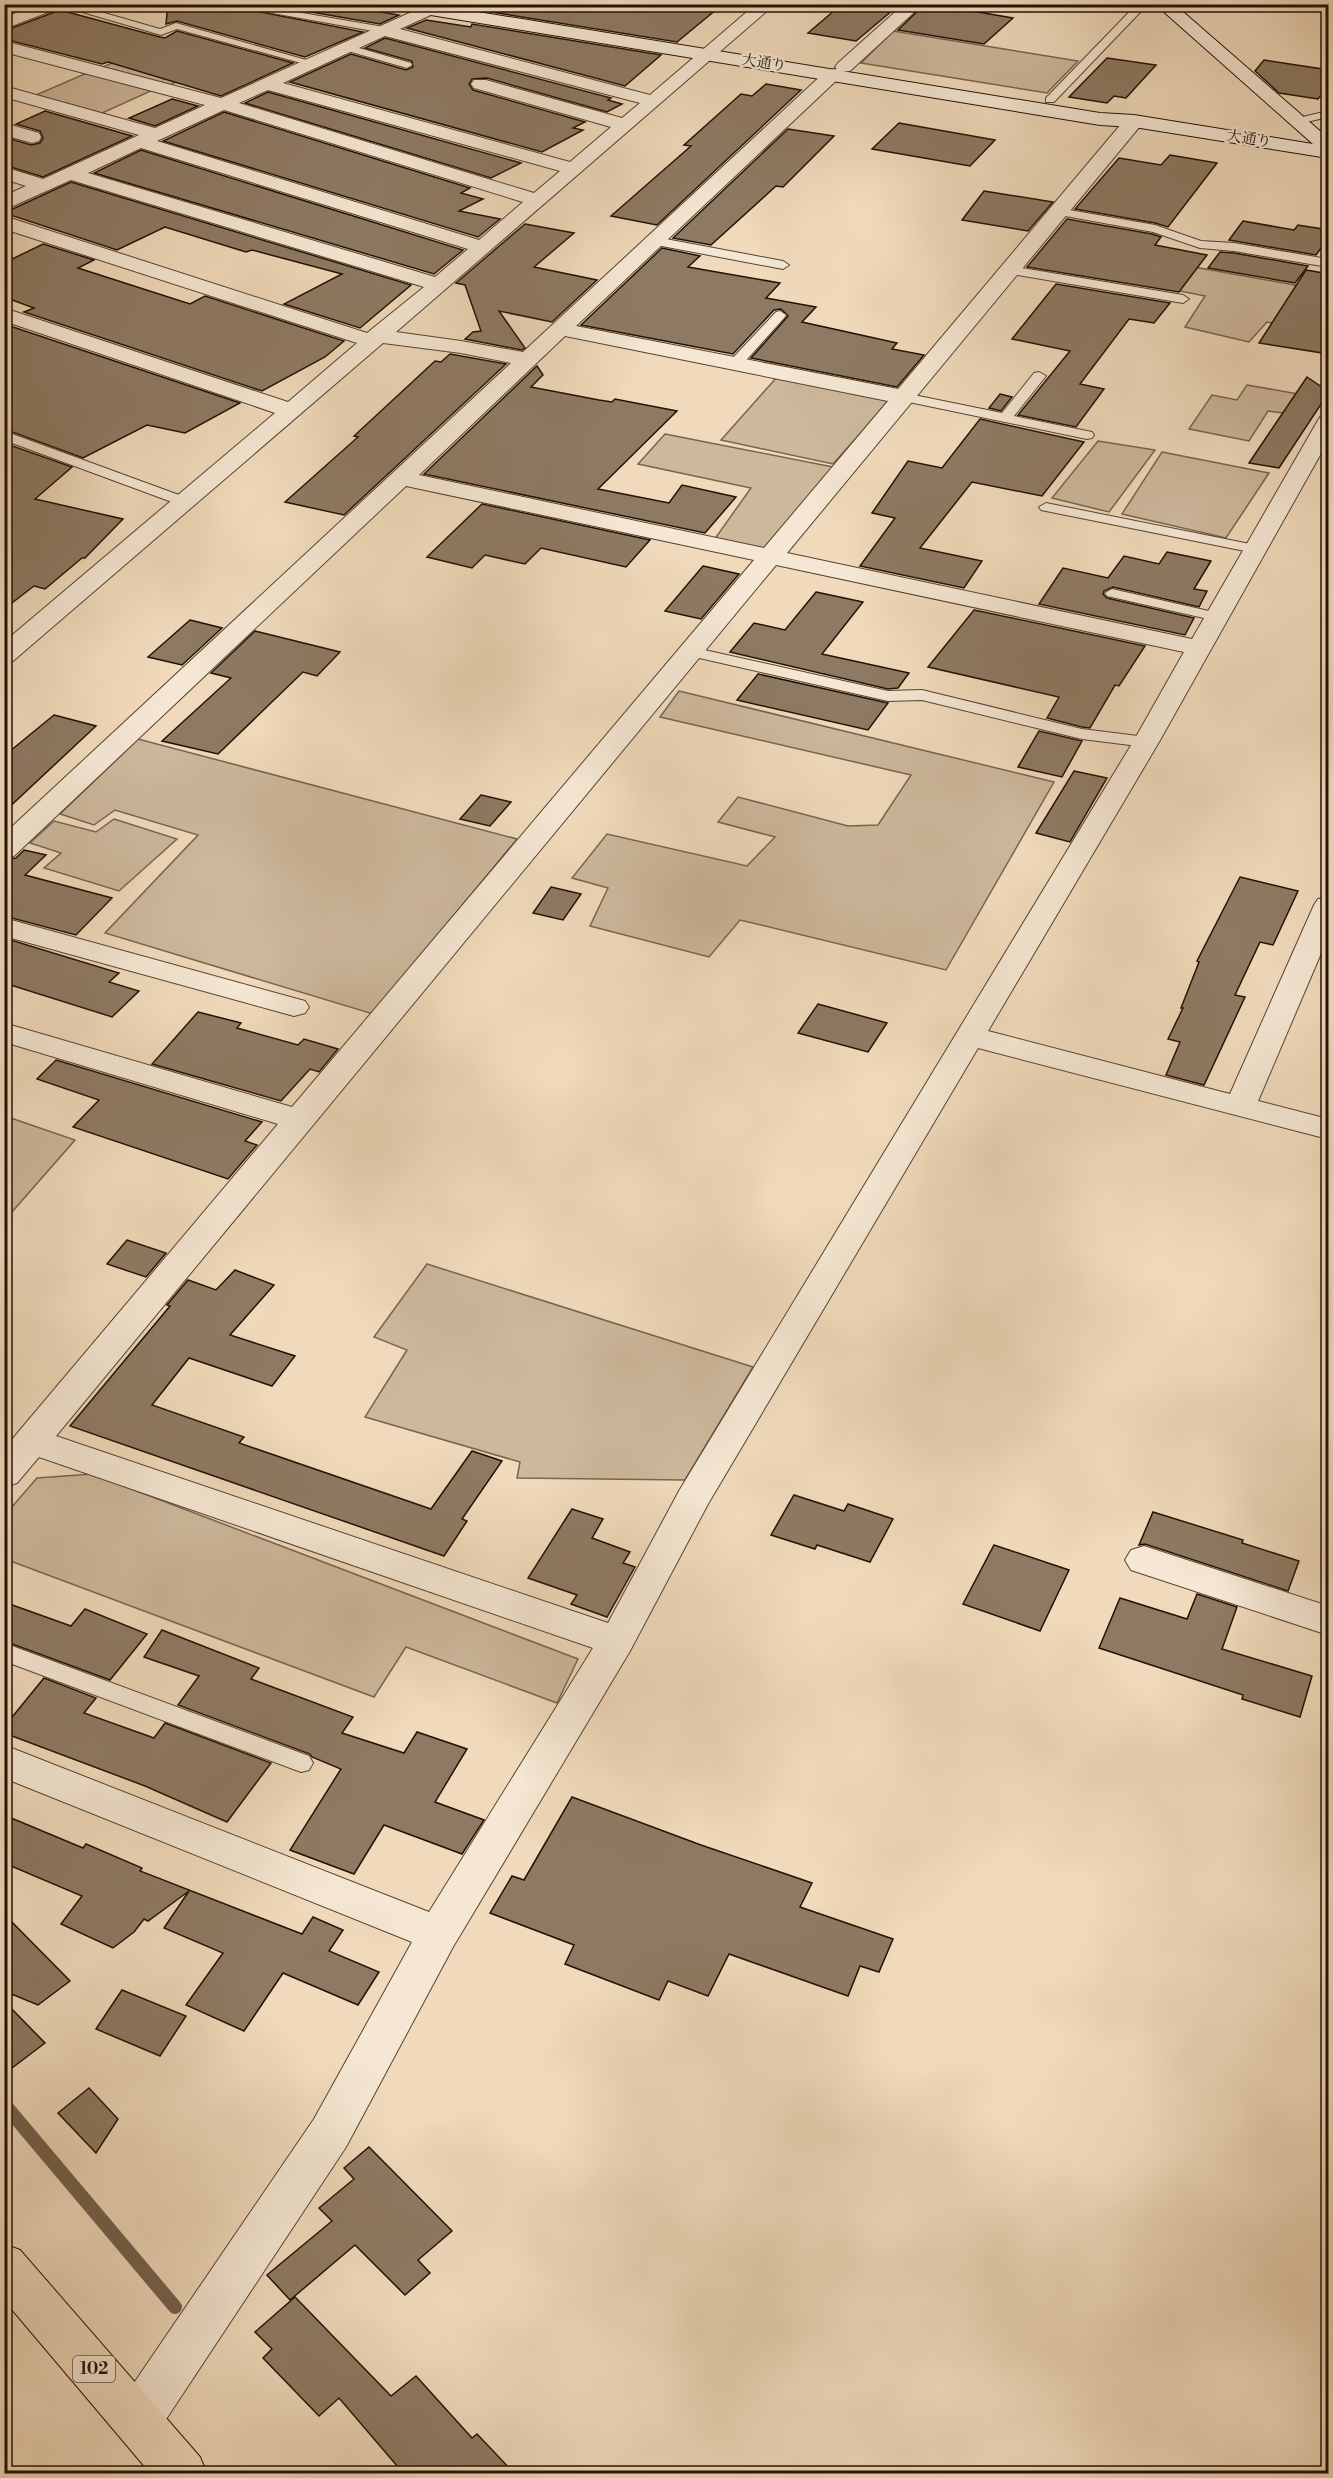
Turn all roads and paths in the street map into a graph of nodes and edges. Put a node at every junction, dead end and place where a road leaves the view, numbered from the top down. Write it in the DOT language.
graph roads {
  1 [pos="53,4"];
  2 [pos="60,4"];
  3 [pos="227,4"];
  4 [pos="394,4"];
  5 [pos="455,4"];
  6 [pos="767,4"];
  7 [pos="915,4"];
  8 [pos="1143,4"];
  9 [pos="1163,4"];
  10 [pos="428,10"];
  11 [pos="4,24"];
  12 [pos="384,30"];
  13 [pos="4,46"];
  14 [pos="345,48"];
  15 [pos="712,50"];
  16 [pos="312,63"];
  17 [pos="407,65"];
  18 [pos="839,70"];
  19 [pos="267,84"];
  20 [pos="480,84"];
  21 [pos="4,91"];
  22 [pos="1050,100"];
  23 [pos="652,101"];
  24 [pos="223,104"];
  25 [pos="1329,114"];
  26 [pos="1134,121"];
  27 [pos="1298,121"];
  28 [pos="624,125"];
  29 [pos="4,129"];
  30 [pos="32,137"];
  31 [pos="148,138"];
  32 [pos="1329,147"];
  33 [pos="1329,152"];
  34 [pos="573,169"];
  35 [pos="4,173"];
  36 [pos="71,174"];
  37 [pos="45,186"];
  38 [pos="538,200"];
  39 [pos="4,204"];
  40 [pos="1058,212"];
  41 [pos="4,222"];
  42 [pos="655,241"];
  43 [pos="481,247"];
  44 [pos="1329,263"];
  45 [pos="783,265"];
  46 [pos="1010,270"];
  47 [pos="437,284"];
  48 [pos="1183,299"];
  49 [pos="4,314"];
  50 [pos="780,315"];
  51 [pos="560,329"];
  52 [pos="374,339"];
  53 [pos="528,360"];
  54 [pos="735,364"];
  55 [pos="1039,376"];
  56 [pos="904,397"];
  57 [pos="289,410"];
  58 [pos="1005,418"];
  59 [pos="1329,422"];
  60 [pos="4,435"];
  61 [pos="1087,435"];
  62 [pos="402,478"];
  63 [pos="185,502"];
  64 [pos="1046,507"];
  65 [pos="1255,549"];
  66 [pos="770,558"];
  67 [pos="1112,593"];
  68 [pos="1217,617"];
  69 [pos="1199,648"];
  70 [pos="691,652"];
  71 [pos="4,656"];
  72 [pos="1146,742"];
  73 [pos="4,850"];
  74 [pos="1329,905"];
  75 [pos="4,927"];
  76 [pos="294,1007"];
  77 [pos="4,1032"];
  78 [pos="970,1036"];
  79 [pos="1240,1106"];
  80 [pos="300,1120"];
  81 [pos="1329,1129"];
  82 [pos="32,1441"];
  83 [pos="4,1474"];
  84 [pos="1144,1560"];
  85 [pos="1329,1621"];
  86 [pos="616,1641"];
  87 [pos="4,1652"];
  88 [pos="4,1761"];
  89 [pos="302,1763"];
  90 [pos="438,1934"];
  91 [pos="4,2265"];
  92 [pos="138,2419"];
  93 [pos="183,2474"];
  1 -- 11 [label="street"];
  2 -- 16 [label="lane"];
  3 -- 12 [label="lane"];
  4 -- 10 [label="street, 大通り"];
  5 -- 15 [label="street, 大通り"];
  6 -- 15 [label="street"];
  7 -- 18 [label="street"];
  8 -- 22 [label="lane"];
  9 -- 27 [label="street"];
  10 -- 12 [label="street"];
  10 -- 15 [label="street, 大通り"];
  12 -- 14 [label="street"];
  12 -- 23 [label="street"];
  13 -- 24 [label="street"];
  14 -- 16 [label="street"];
  14 -- 17 [label="lane"];
  15 -- 18 [label="street, 大通り"];
  15 -- 23 [label="street"];
  16 -- 19 [label="street"];
  18 -- 22 [label="street, 大通り"];
  18 -- 26 [label="street, 大通り"];
  18 -- 42 [label="street"];
  19 -- 24 [label="street"];
  19 -- 34 [label="street"];
  20 -- 28 [label="street"];
  21 -- 31 [label="street"];
  22 -- 26 [label="street, 大通り"];
  23 -- 28 [label="street"];
  24 -- 31 [label="street"];
  24 -- 38 [label="street"];
  25 -- 27 [label="lane"];
  26 -- 33 [label="street, 大通り"];
  26 -- 40 [label="street"];
  27 -- 32 [label="street"];
  28 -- 34 [label="street"];
  29 -- 30 [label="street"];
  31 -- 36 [label="street"];
  31 -- 43 [label="street"];
  34 -- 38 [label="street"];
  35 -- 37 [label="street"];
  36 -- 37 [label="street"];
  36 -- 47 [label="street"];
  37 -- 39 [label="street"];
  38 -- 43 [label="street"];
  40 -- 44 [label="lane"];
  40 -- 46 [label="street"];
  41 -- 52 [label="street"];
  42 -- 45 [label="lane"];
  42 -- 51 [label="street"];
  43 -- 47 [label="street"];
  46 -- 48 [label="lane"];
  46 -- 56 [label="street"];
  47 -- 52 [label="street"];
  49 -- 57 [label="street"];
  50 -- 54 [label="lane"];
  51 -- 53 [label="street"];
  51 -- 54 [label="street"];
  52 -- 53 [label="street"];
  52 -- 57 [label="street"];
  53 -- 62 [label="street"];
  54 -- 56 [label="street"];
  55 -- 58 [label="lane"];
  56 -- 58 [label="lane"];
  56 -- 66 [label="street"];
  57 -- 63 [label="street"];
  58 -- 61 [label="lane"];
  59 -- 65 [label="street"];
  60 -- 63 [label="lane"];
  62 -- 66 [label="street"];
  62 -- 73 [label="street"];
  63 -- 71 [label="street"];
  64 -- 65 [label="lane"];
  65 -- 68 [label="street"];
  66 -- 69 [label="street"];
  66 -- 70 [label="street"];
  67 -- 68 [label="lane"];
  68 -- 69 [label="street"];
  69 -- 72 [label="street"];
  70 -- 72 [label="lane"];
  70 -- 80 [label="street"];
  72 -- 78 [label="street"];
  74 -- 79 [label="street"];
  75 -- 76 [label="street"];
  77 -- 80 [label="street"];
  78 -- 79 [label="street"];
  78 -- 86 [label="street"];
  79 -- 81 [label="street"];
  80 -- 82 [label="street"];
  82 -- 83 [label="street"];
  82 -- 86 [label="street"];
  84 -- 85 [label="street"];
  86 -- 90 [label="street"];
  87 -- 89 [label="lane"];
  88 -- 90 [label="street"];
  90 -- 92 [label="street"];
  91 -- 92 [label="highway, 102"];
  92 -- 93 [label="highway, 102"];
}
